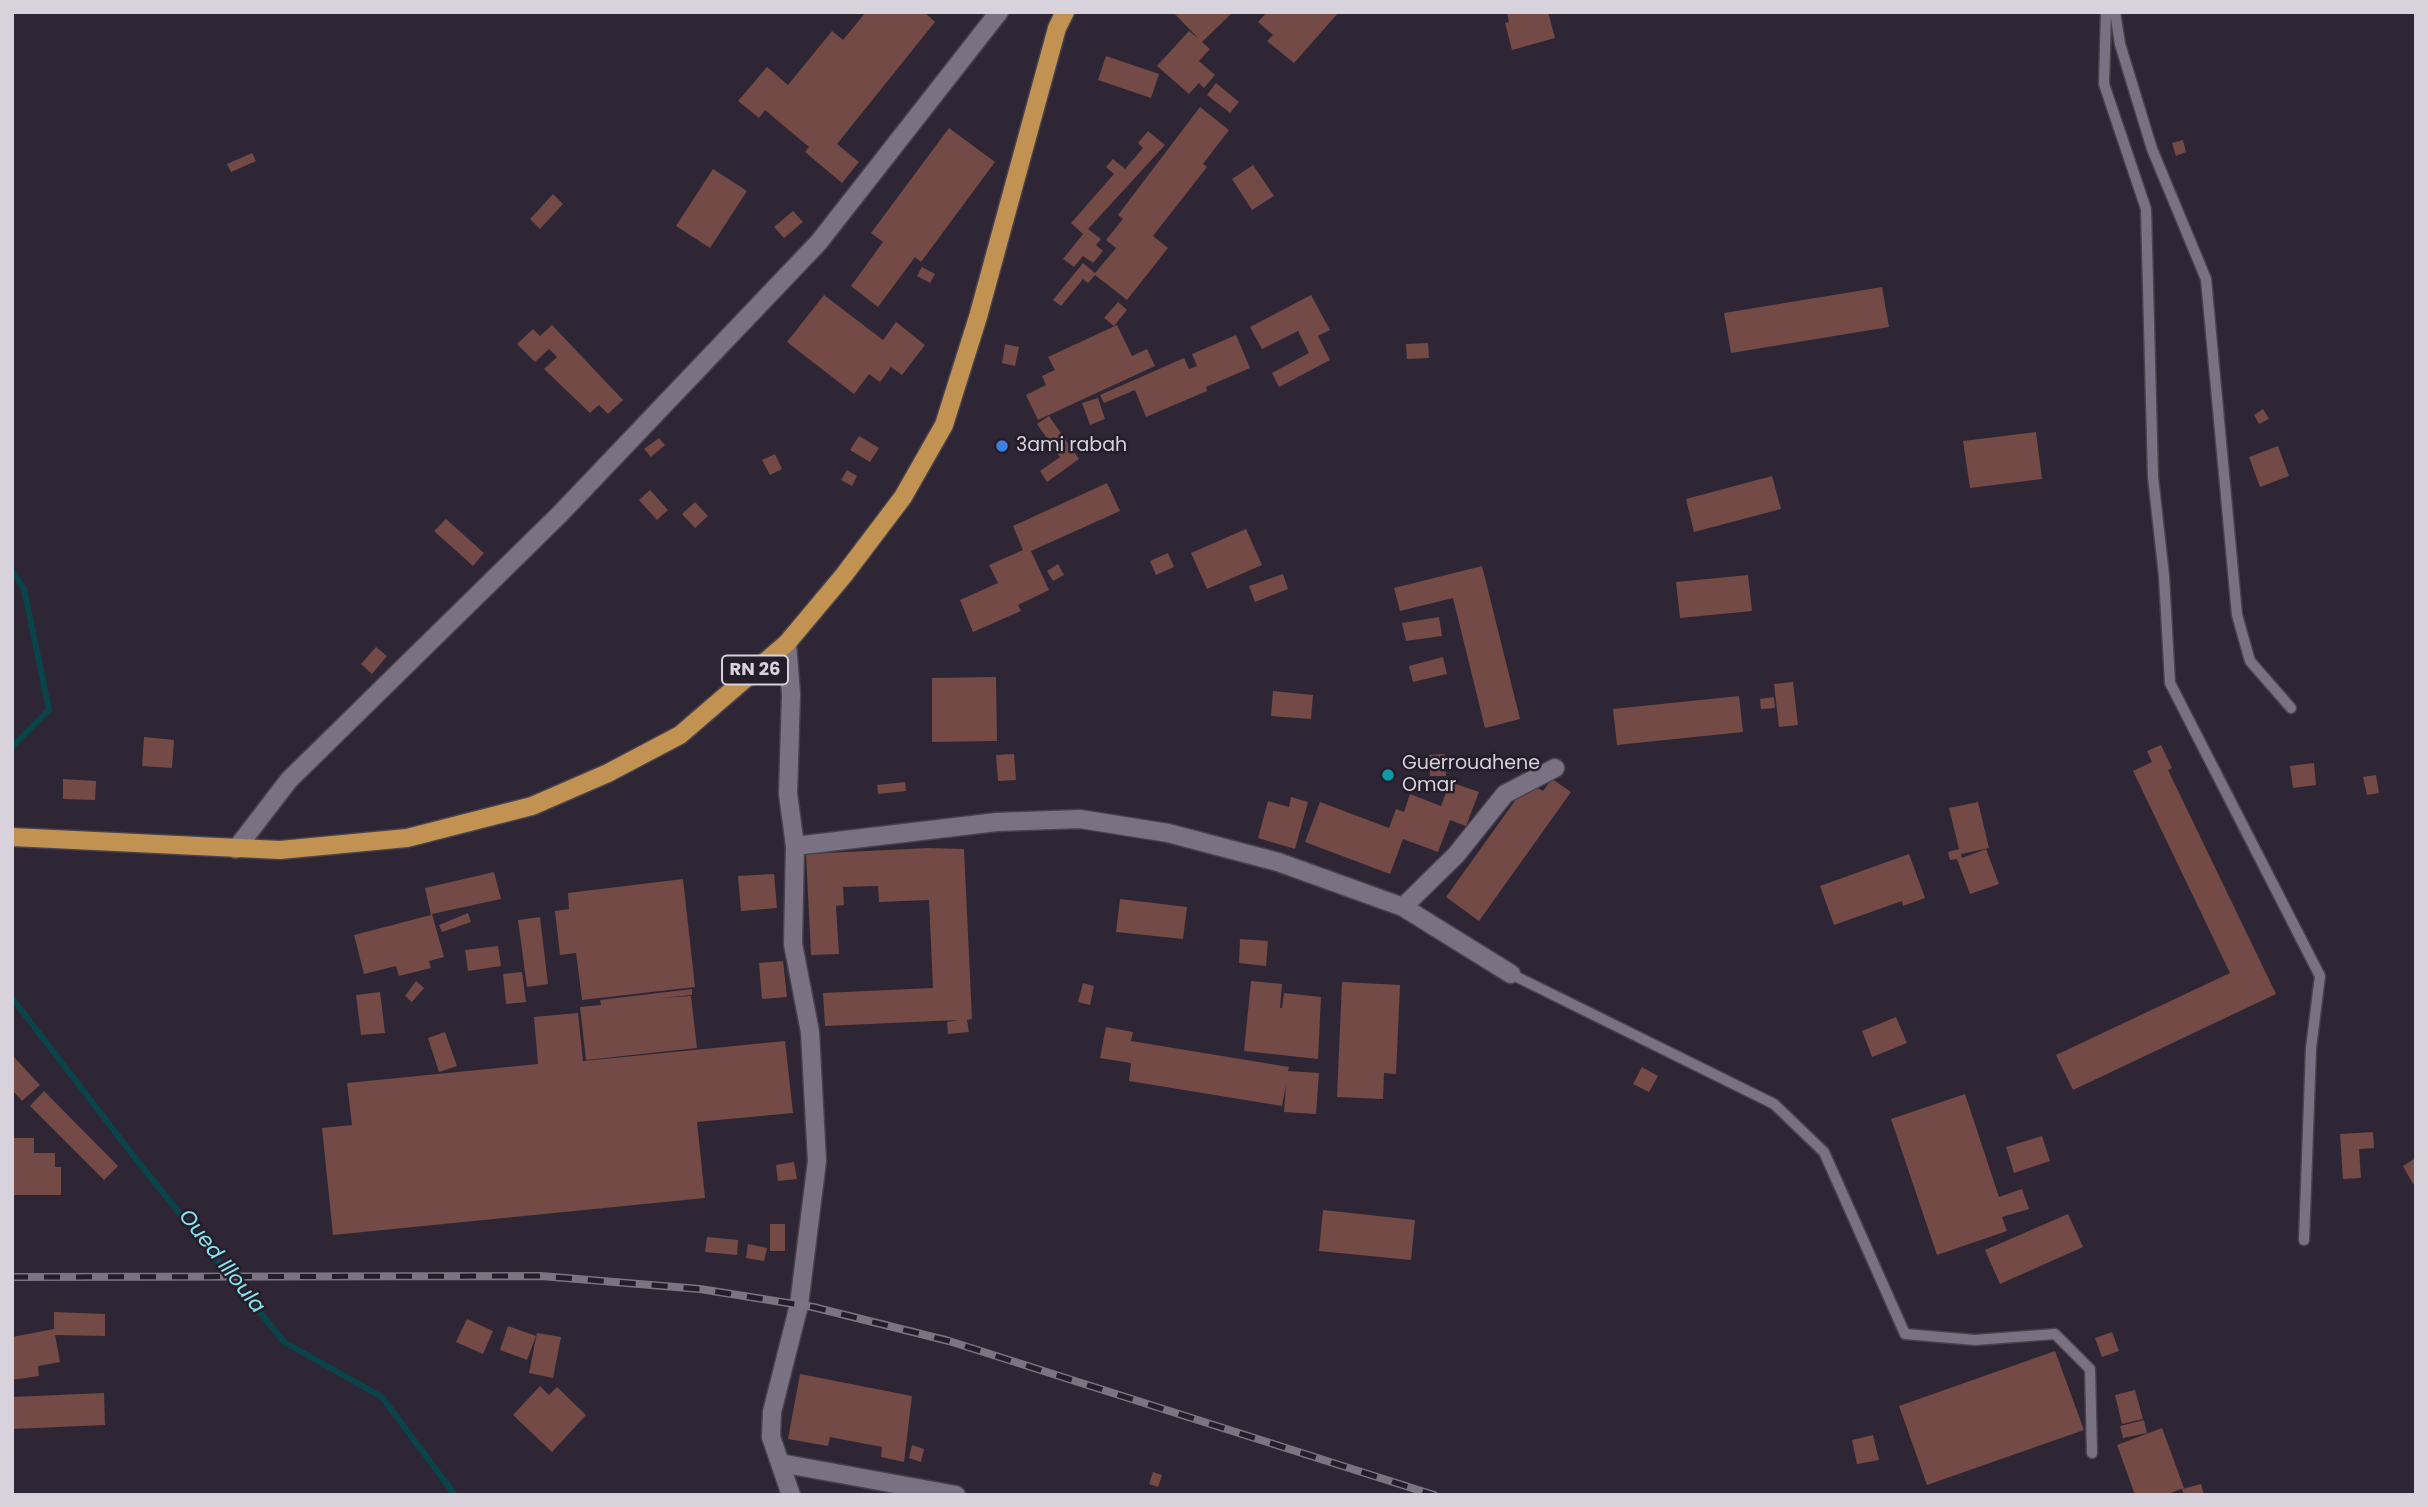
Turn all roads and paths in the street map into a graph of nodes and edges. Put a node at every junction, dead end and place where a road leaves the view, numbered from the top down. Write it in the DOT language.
graph roads {
  1 [pos="999,12"];
  2 [pos="1065,12"];
  3 [pos="2106,12"];
  4 [pos="2115,12"];
  5 [pos="787,643"];
  6 [pos="2291,708"];
  7 [pos="1555,768"];
  8 [pos="12,837"];
  9 [pos="795,846"];
  10 [pos="236,849"];
  11 [pos="1403,907"];
  12 [pos="1511,974"];
  13 [pos="2304,1240"];
  14 [pos="2092,1453"];
  15 [pos="780,1463"];
  16 [pos="791,1495"];
  17 [pos="956,1495"];
  1 -- 10 [label="street"];
  2 -- 5 [label="main road, RN 26"];
  3 -- 13 [label="lane"];
  4 -- 6 [label="lane"];
  5 -- 9 [label="street"];
  5 -- 10 [label="main road, RN 26"];
  7 -- 11 [label="street"];
  8 -- 10 [label="main road, RN 26"];
  9 -- 11 [label="street"];
  9 -- 15 [label="street"];
  11 -- 12 [label="street"];
  12 -- 14 [label="lane"];
  15 -- 16 [label="street"];
  15 -- 17 [label="street"];
}
